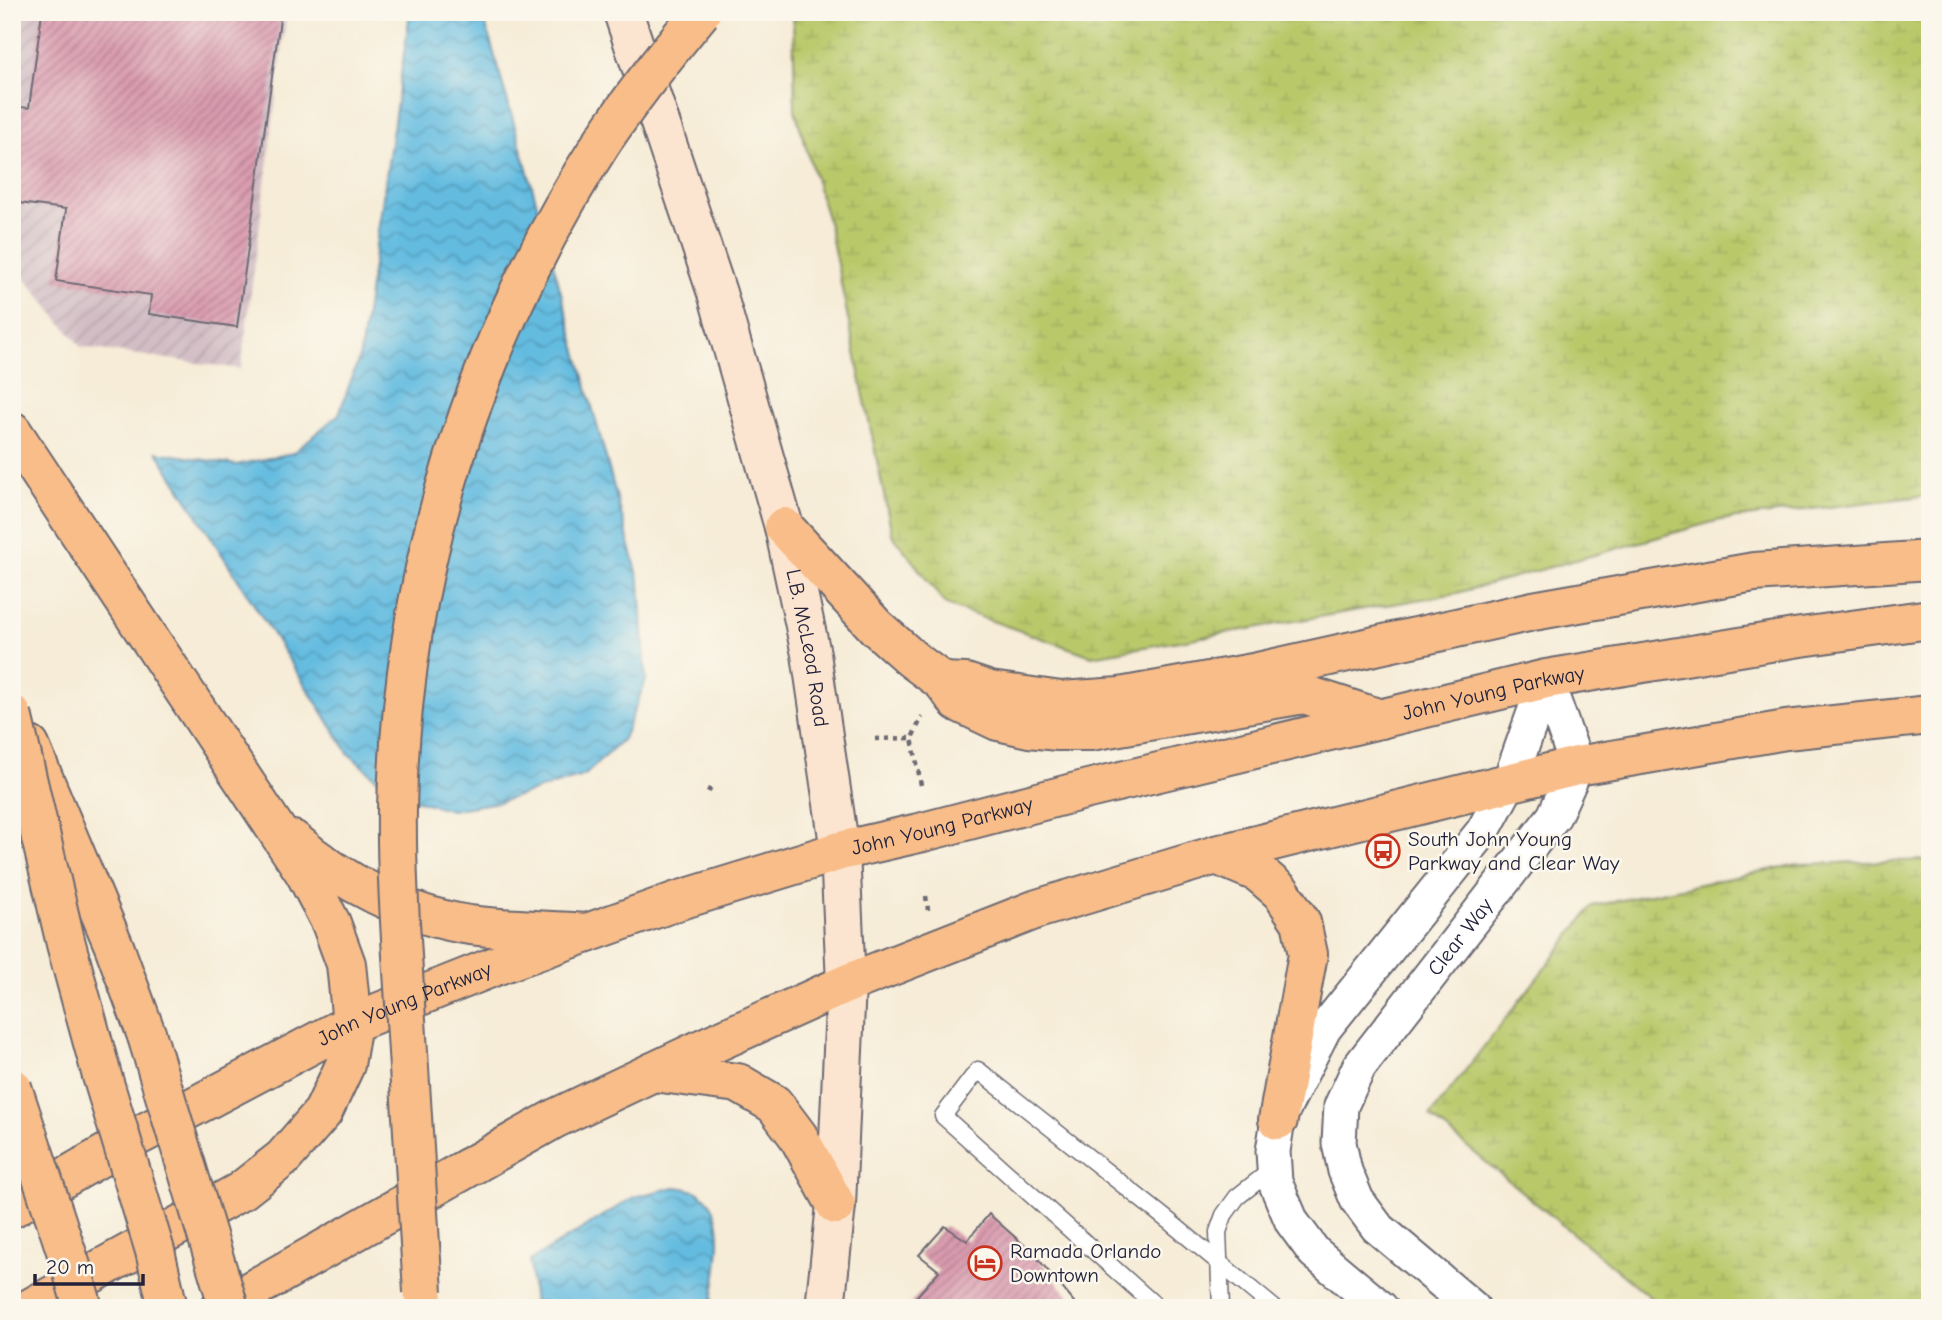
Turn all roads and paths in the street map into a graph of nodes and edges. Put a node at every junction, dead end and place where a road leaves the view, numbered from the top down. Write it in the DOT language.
graph roads {
  1 [pos="623,12"];
  2 [pos="701,12"];
  3 [pos="12,431"];
  4 [pos="785,527"];
  5 [pos="1930,560"];
  6 [pos="1930,619"];
  7 [pos="1546,679"];
  8 [pos="935,694"];
  9 [pos="12,704"];
  10 [pos="12,714"];
  11 [pos="1930,715"];
  12 [pos="1381,719"];
  13 [pos="912,738"];
  14 [pos="875,739"];
  15 [pos="1577,766"];
  16 [pos="1509,783"];
  17 [pos="921,785"];
  18 [pos="707,789"];
  19 [pos="716,793"];
  20 [pos="268,818"];
  21 [pos="840,851"];
  22 [pos="1216,855"];
  23 [pos="926,896"];
  24 [pos="928,910"];
  25 [pos="587,933"];
  26 [pos="846,984"];
  27 [pos="352,1023"];
  28 [pos="653,1072"];
  29 [pos="12,1087"];
  30 [pos="1278,1120"];
  31 [pos="1274,1168"];
  32 [pos="836,1205"];
  33 [pos="12,1208"];
  34 [pos="1219,1262"];
  35 [pos="424,1300"];
  36 [pos="30,1308"];
  37 [pos="83,1308"];
  38 [pos="168,1308"];
  39 [pos="220,1308"];
  40 [pos="229,1308"];
  41 [pos="825,1308"];
  42 [pos="1158,1308"];
  43 [pos="1221,1308"];
  44 [pos="1275,1308"];
  45 [pos="1381,1308"];
  46 [pos="1473,1308"];
  1 -- 4 [label="street, L.B. McLeod Road"];
  2 -- 35 [label="main road, bridge"];
  3 -- 20 [label="main road"];
  4 -- 8 [label="main road"];
  4 -- 21 [label="street, L.B. McLeod Road"];
  5 -- 8 [label="main road"];
  6 -- 7 [label="main road, John Young Parkway"];
  7 -- 12 [label="main road, John Young Parkway"];
  7 -- 15 [label="street"];
  7 -- 16 [label="street"];
  8 -- 12 [label="main road"];
  8 -- 13 [label="path"];
  9 -- 40 [label="main road, bridge"];
  10 -- 38 [label="main road, bridge"];
  11 -- 15 [label="main road"];
  12 -- 21 [label="main road, John Young Parkway"];
  13 -- 14 [label="path"];
  13 -- 17 [label="path"];
  15 -- 16 [label="main road"];
  15 -- 46 [label="street, Clear Way"];
  16 -- 22 [label="main road"];
  16 -- 30 [label="street"];
  18 -- 19 [label="path"];
  20 -- 25 [label="main road"];
  20 -- 27 [label="main road"];
  21 -- 25 [label="main road, John Young Parkway"];
  21 -- 26 [label="street, L.B. McLeod Road"];
  22 -- 26 [label="main road"];
  22 -- 30 [label="main road"];
  23 -- 24 [label="path"];
  25 -- 27 [label="main road, John Young Parkway"];
  26 -- 28 [label="main road"];
  26 -- 32 [label="street, L.B. McLeod Road"];
  27 -- 33 [label="main road, John Young Parkway"];
  27 -- 36 [label="main road"];
  28 -- 32 [label="main road"];
  28 -- 39 [label="main road"];
  29 -- 37 [label="main road, bridge"];
  30 -- 31 [label="street"];
  31 -- 34 [label="lane"];
  31 -- 45 [label="street"];
  32 -- 41 [label="street, L.B. McLeod Road"];
  34 -- 42 [label="lane"];
  34 -- 43 [label="lane"];
  34 -- 44 [label="lane"];
}
